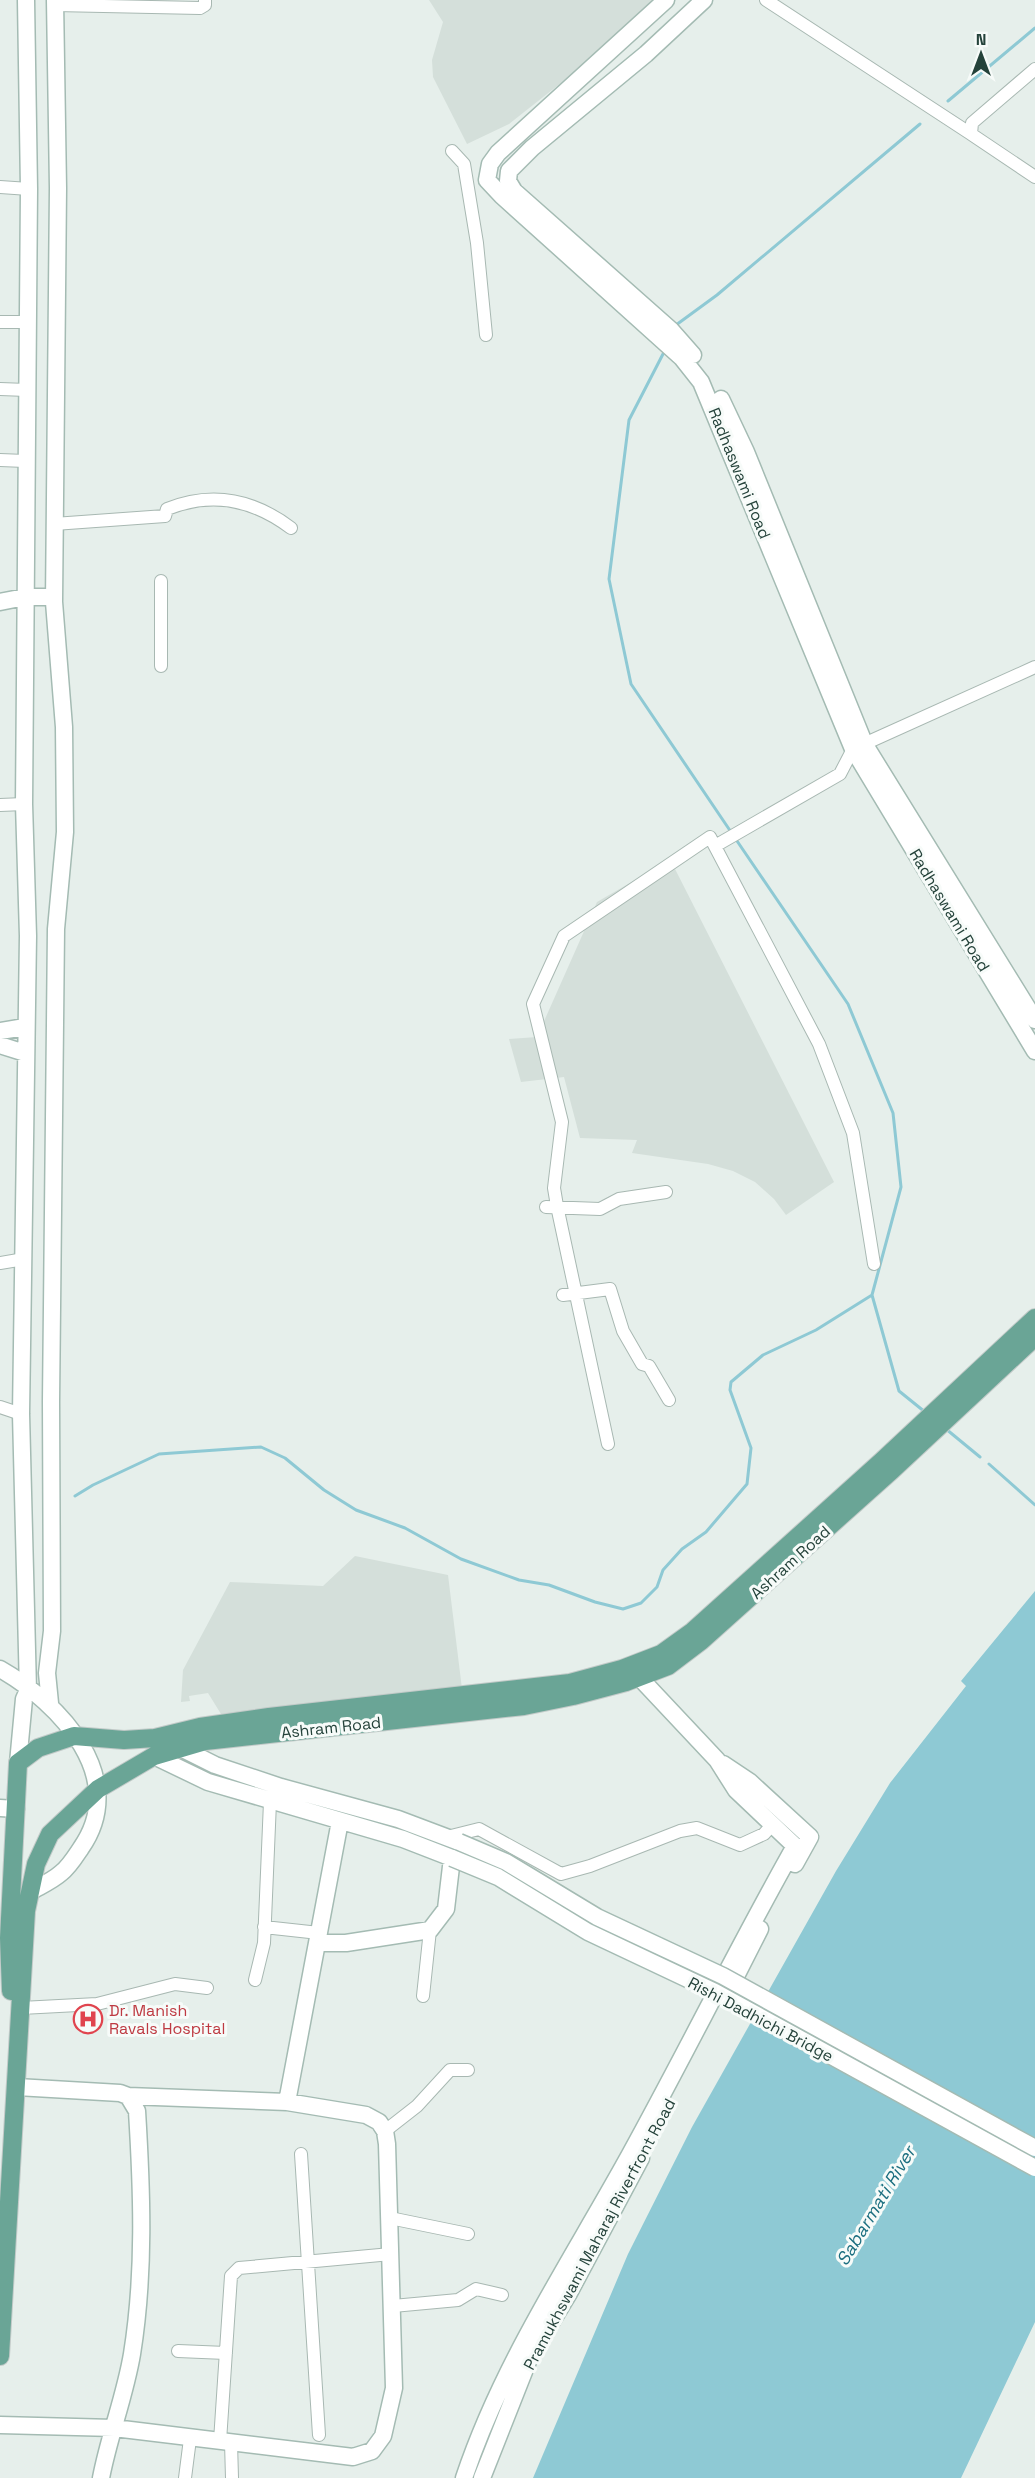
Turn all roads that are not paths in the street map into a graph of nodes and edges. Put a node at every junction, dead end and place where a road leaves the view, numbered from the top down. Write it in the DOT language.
graph roads {
  1 [pos="26,0"];
  2 [pos="205,0"];
  3 [pos="666,0"];
  4 [pos="704,0"];
  5 [pos="766,0"];
  6 [pos="55,2"];
  7 [pos="157,3"];
  8 [pos="1035,69"];
  9 [pos="971,134"];
  10 [pos="452,151"];
  11 [pos="1035,177"];
  12 [pos="487,180"];
  13 [pos="508,181"];
  14 [pos="0,187"];
  15 [pos="29,189"];
  16 [pos="0,322"];
  17 [pos="28,322"];
  18 [pos="486,335"];
  19 [pos="667,335"];
  20 [pos="0,389"];
  21 [pos="27,390"];
  22 [pos="0,460"];
  23 [pos="25,461"];
  24 [pos="54,524"];
  25 [pos="291,528"];
  26 [pos="161,581"];
  27 [pos="0,602"];
  28 [pos="25,604"];
  29 [pos="54,604"];
  30 [pos="0,610"];
  31 [pos="161,666"];
  32 [pos="1035,667"];
  33 [pos="859,747"];
  34 [pos="24,804"];
  35 [pos="0,805"];
  36 [pos="715,846"];
  37 [pos="1035,1020"];
  38 [pos="25,1027"];
  39 [pos="0,1030"];
  40 [pos="0,1045"];
  41 [pos="1035,1051"];
  42 [pos="25,1053"];
  43 [pos="666,1192"];
  44 [pos="551,1206"];
  45 [pos="24,1259"];
  46 [pos="0,1263"];
  47 [pos="874,1264"];
  48 [pos="577,1293"];
  49 [pos="563,1295"];
  50 [pos="1035,1318"];
  51 [pos="1035,1337"];
  52 [pos="669,1400"];
  53 [pos="0,1407"];
  54 [pos="21,1414"];
  55 [pos="608,1444"];
  56 [pos="0,1669"];
  57 [pos="636,1671"];
  58 [pos="0,1678"];
  59 [pos="26,1695"];
  60 [pos="50,1703"];
  61 [pos="75,1736"];
  62 [pos="154,1747"];
  63 [pos="180,1747"];
  64 [pos="717,1760"];
  65 [pos="18,1762"];
  66 [pos="98,1789"];
  67 [pos="270,1802"];
  68 [pos="8,1808"];
  69 [pos="340,1821"];
  70 [pos="772,1825"];
  71 [pos="452,1846"];
  72 [pos="30,1892"];
  73 [pos="264,1927"];
  74 [pos="430,1930"];
  75 [pos="318,1938"];
  76 [pos="255,1980"];
  77 [pos="207,1988"];
  78 [pos="423,1996"];
  79 [pos="11,1997"];
  80 [pos="468,2070"];
  81 [pos="17,2087"];
  82 [pos="128,2096"];
  83 [pos="287,2102"];
  84 [pos="385,2131"];
  85 [pos="1035,2148"];
  86 [pos="301,2154"];
  87 [pos="1035,2168"];
  88 [pos="0,2203"];
  89 [pos="390,2218"];
  90 [pos="468,2234"];
  91 [pos="391,2254"];
  92 [pos="308,2262"];
  93 [pos="502,2295"];
  94 [pos="393,2306"];
  95 [pos="178,2351"];
  96 [pos="226,2353"];
  97 [pos="0,2356"];
  98 [pos="0,2425"];
  99 [pos="114,2428"];
  100 [pos="319,2435"];
  101 [pos="190,2439"];
  102 [pos="226,2441"];
  103 [pos="101,2478"];
  104 [pos="185,2478"];
  105 [pos="232,2478"];
  106 [pos="464,2478"];
  107 [pos="482,2478"];
  1 -- 15 [label="main road"];
  2 -- 7 [label="street"];
  3 -- 12 [label="main road"];
  4 -- 13 [label="main road"];
  5 -- 9 [label="street"];
  6 -- 7 [label="street"];
  6 -- 24 [label="main road"];
  8 -- 9 [label="street"];
  9 -- 11 [label="street"];
  10 -- 18 [label="street"];
  12 -- 13 [label="main road"];
  12 -- 19 [label="main road, Radhaswami Road"];
  13 -- 19 [label="main road, Radhaswami Road"];
  14 -- 15 [label="street"];
  15 -- 17 [label="main road"];
  16 -- 17 [label="street"];
  17 -- 21 [label="main road"];
  19 -- 33 [label="main road, Radhaswami Road"];
  20 -- 21 [label="street"];
  21 -- 23 [label="main road"];
  22 -- 23 [label="street"];
  23 -- 28 [label="main road"];
  24 -- 25 [label="street"];
  24 -- 29 [label="main road"];
  26 -- 31 [label="street"];
  27 -- 28 [label="main road"];
  28 -- 29 [label="main road"];
  28 -- 30 [label="main road"];
  28 -- 34 [label="main road"];
  29 -- 60 [label="main road"];
  32 -- 33 [label="street"];
  33 -- 36 [label="street"];
  33 -- 37 [label="main road, Radhaswami Road"];
  33 -- 41 [label="main road, Radhaswami Road"];
  34 -- 35 [label="street"];
  34 -- 38 [label="main road"];
  36 -- 44 [label="street"];
  36 -- 47 [label="street"];
  38 -- 39 [label="main road"];
  38 -- 42 [label="main road"];
  40 -- 42 [label="main road"];
  42 -- 45 [label="main road"];
  43 -- 44 [label="street"];
  44 -- 48 [label="street"];
  45 -- 46 [label="street"];
  45 -- 54 [label="main road"];
  48 -- 49 [label="street"];
  48 -- 52 [label="street"];
  48 -- 55 [label="street"];
  50 -- 57 [label="main road, Ashram Road"];
  51 -- 57 [label="main road, Ashram Road"];
  53 -- 54 [label="street"];
  54 -- 59 [label="main road"];
  56 -- 59 [label="main road"];
  57 -- 62 [label="main road, Ashram Road"];
  57 -- 63 [label="main road, Ashram Road"];
  57 -- 64 [label="main road"];
  58 -- 59 [label="main road"];
  59 -- 60 [label="main road"];
  59 -- 65 [label="main road"];
  60 -- 61 [label="main road"];
  61 -- 62 [label="main road, Ashram Road"];
  61 -- 65 [label="main road, Ashram Road"];
  61 -- 66 [label="main road"];
  62 -- 63 [label="main road, Ashram Road"];
  62 -- 66 [label="main road, Ashram Road"];
  62 -- 67 [label="main road"];
  63 -- 71 [label="main road"];
  64 -- 70 [label="main road"];
  64 -- 107 [label="main road, Pramukhswami Maharaj Riverfront Road"];
  65 -- 68 [label="main road, Ashram Road"];
  66 -- 72 [label="main road, Ashram Road"];
  66 -- 72 [label="main road"];
  67 -- 69 [label="main road"];
  67 -- 73 [label="street"];
  68 -- 79 [label="main road, Ashram Road"];
  69 -- 71 [label="main road"];
  69 -- 75 [label="main road"];
  70 -- 71 [label="street"];
  70 -- 106 [label="main road"];
  71 -- 74 [label="main road"];
  71 -- 85 [label="main road, Rishi Dadhichi Bridge, bridge"];
  71 -- 87 [label="main road, Rishi Dadhichi Bridge, bridge"];
  72 -- 79 [label="main road, Ashram Road"];
  73 -- 75 [label="street"];
  73 -- 76 [label="street"];
  74 -- 75 [label="main road"];
  74 -- 78 [label="street"];
  75 -- 83 [label="main road"];
  77 -- 79 [label="street"];
  79 -- 81 [label="main road, Ashram Road"];
  79 -- 88 [label="main road, Ashram Road"];
  80 -- 84 [label="street"];
  81 -- 82 [label="main road"];
  81 -- 97 [label="main road, Ashram Road"];
  82 -- 83 [label="main road"];
  82 -- 99 [label="main road"];
  83 -- 84 [label="main road"];
  84 -- 89 [label="main road"];
  86 -- 92 [label="street"];
  89 -- 90 [label="street"];
  89 -- 91 [label="main road"];
  91 -- 92 [label="street"];
  91 -- 94 [label="main road"];
  92 -- 96 [label="street"];
  92 -- 100 [label="street"];
  93 -- 94 [label="street"];
  94 -- 102 [label="main road"];
  95 -- 96 [label="street"];
  96 -- 102 [label="street"];
  98 -- 99 [label="main road"];
  99 -- 101 [label="main road"];
  99 -- 103 [label="main road"];
  101 -- 102 [label="main road"];
  101 -- 104 [label="street"];
  102 -- 105 [label="street"];
}
